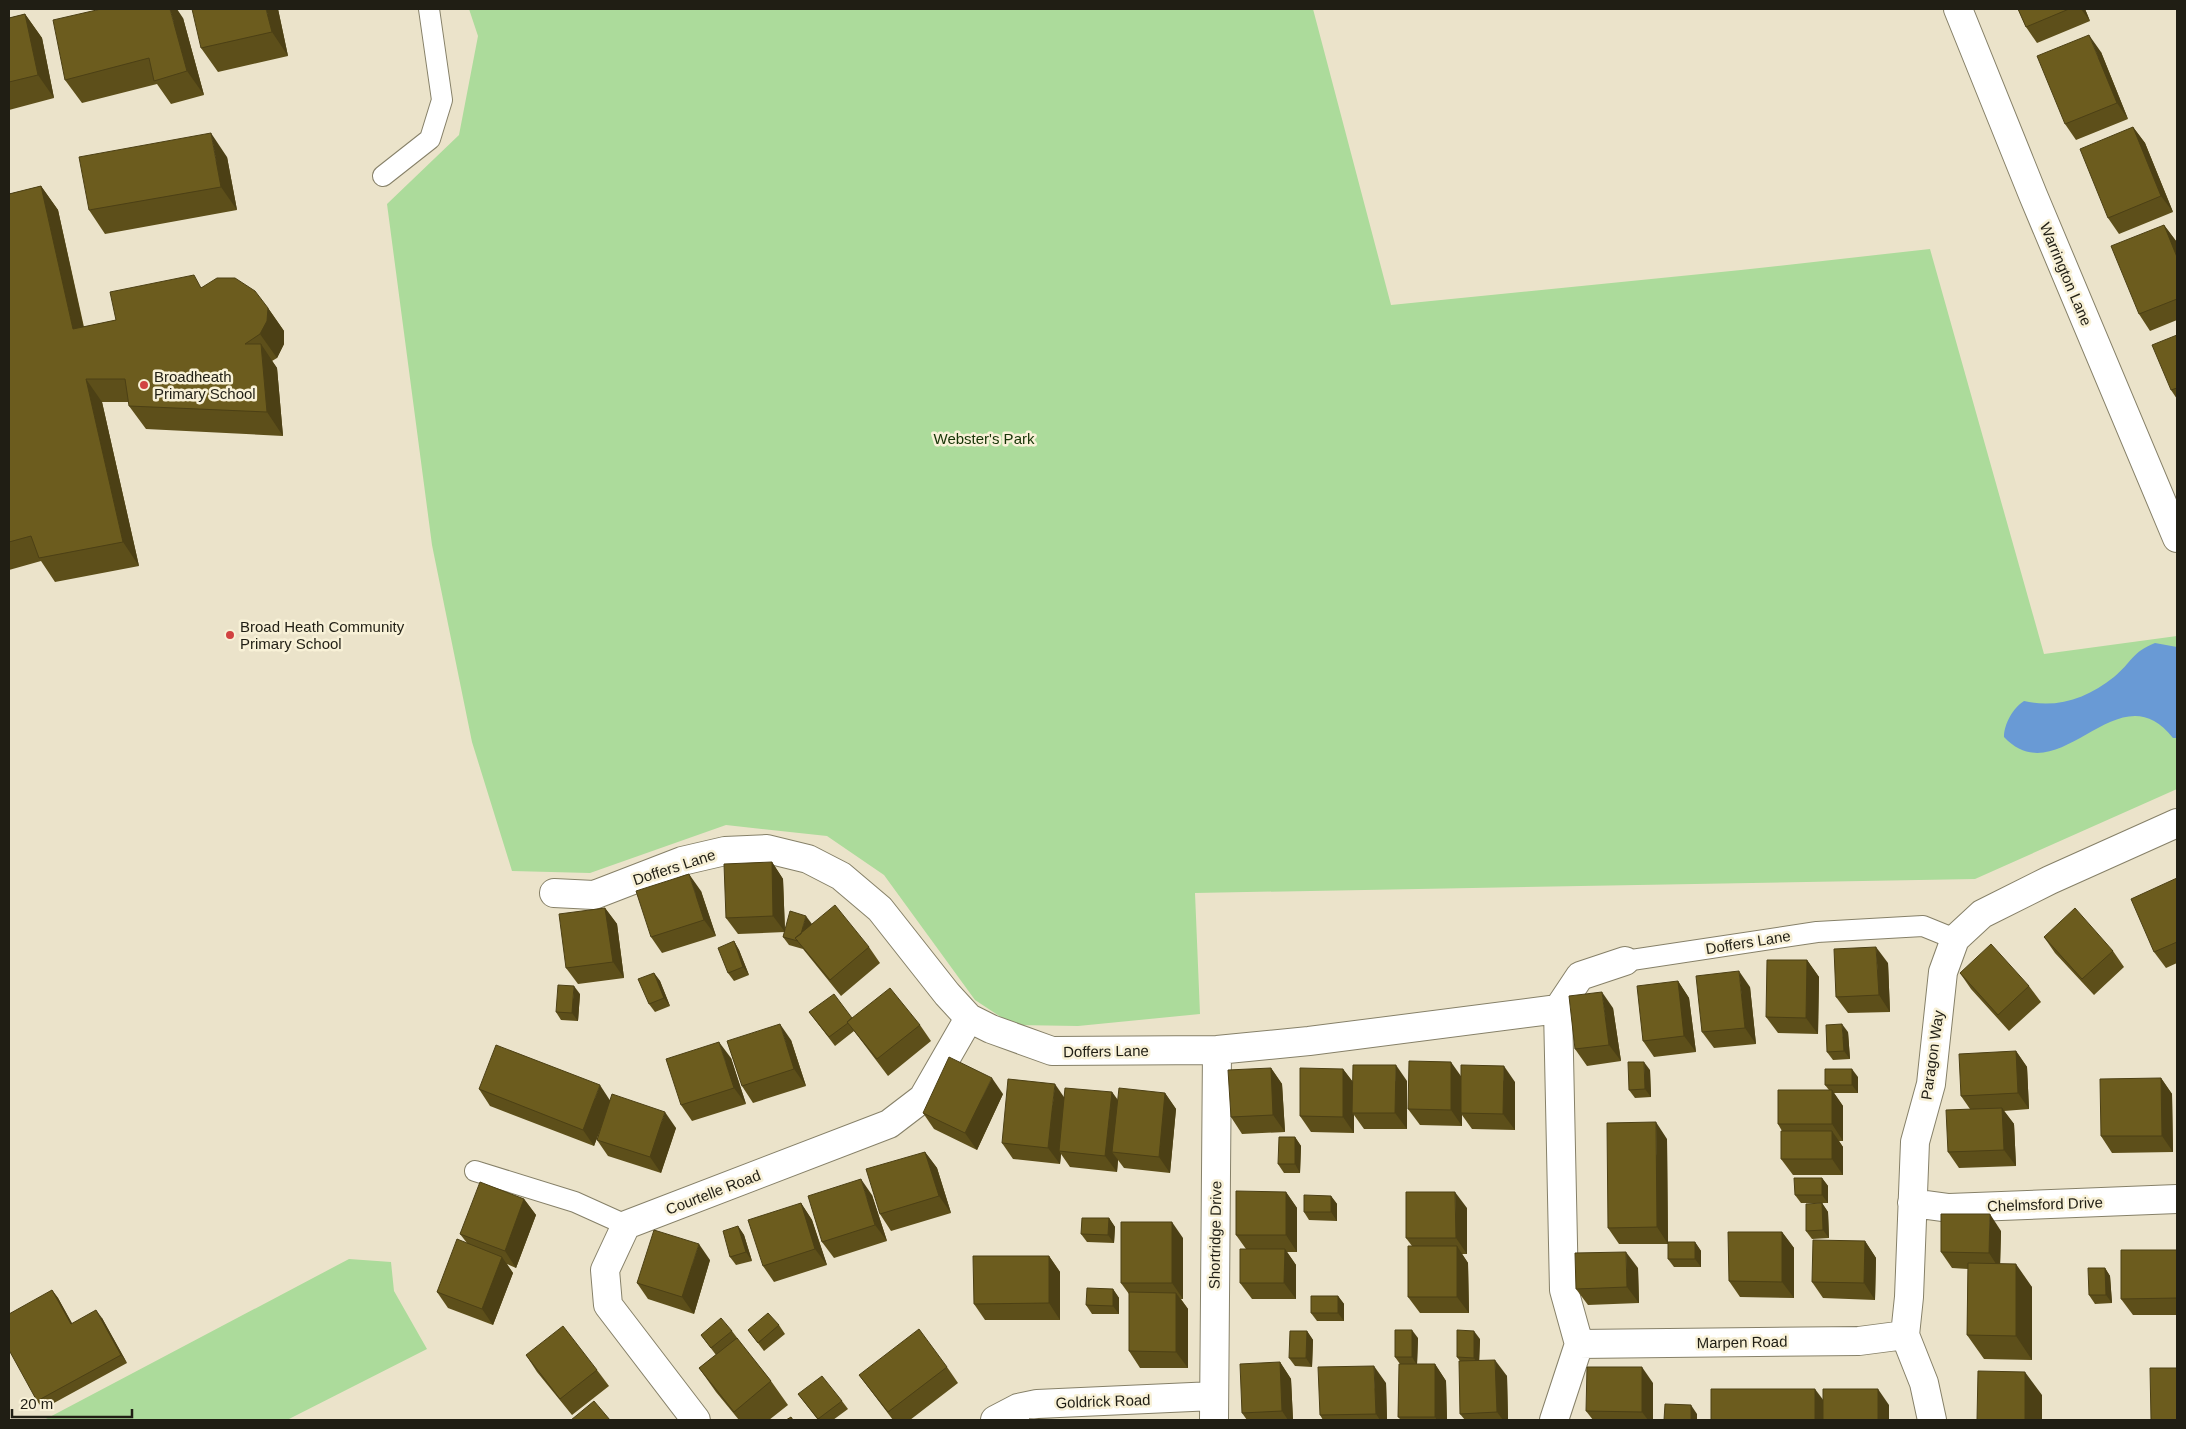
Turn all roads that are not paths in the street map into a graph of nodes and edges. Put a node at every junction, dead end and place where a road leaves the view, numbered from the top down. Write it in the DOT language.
graph roads {
  1 [pos="429,9"];
  2 [pos="1958,9"];
  3 [pos="383,176"];
  4 [pos="2177,538"];
  5 [pos="2177,823"];
  6 [pos="554,893"];
  7 [pos="1955,939"];
  8 [pos="1625,961"];
  9 [pos="1558,1009"];
  10 [pos="969,1018"];
  11 [pos="1217,1050"];
  12 [pos="474,1170"];
  13 [pos="2177,1199"];
  14 [pos="1912,1204"];
  15 [pos="626,1225"];
  16 [pos="1905,1335"];
  17 [pos="1579,1344"];
  18 [pos="1214,1408"];
  19 [pos="696,1420"];
  20 [pos="995,1420"];
  21 [pos="1554,1420"];
  22 [pos="1932,1420"];
  1 -- 3 [label="lane"];
  2 -- 4 [label="street, Warrington Lane"];
  5 -- 7 [label="street, Paragon Way"];
  6 -- 10 [label="street, Doffers Lane"];
  7 -- 8 [label="lane, Doffers Lane"];
  7 -- 14 [label="street, Paragon Way"];
  8 -- 9 [label="street, Doffers Lane"];
  9 -- 11 [label="street, Doffers Lane"];
  9 -- 17 [label="street"];
  10 -- 11 [label="street, Doffers Lane"];
  10 -- 15 [label="street, Courtelle Road"];
  11 -- 18 [label="street, Shortridge Drive"];
  12 -- 15 [label="lane"];
  13 -- 14 [label="street, Chelmsford Drive"];
  14 -- 16 [label="street, Paragon Way"];
  15 -- 19 [label="street"];
  16 -- 17 [label="street, Marpen Road"];
  16 -- 22 [label="street, Paragon Way"];
  17 -- 21 [label="street"];
  18 -- 20 [label="street, Goldrick Road"];
}
